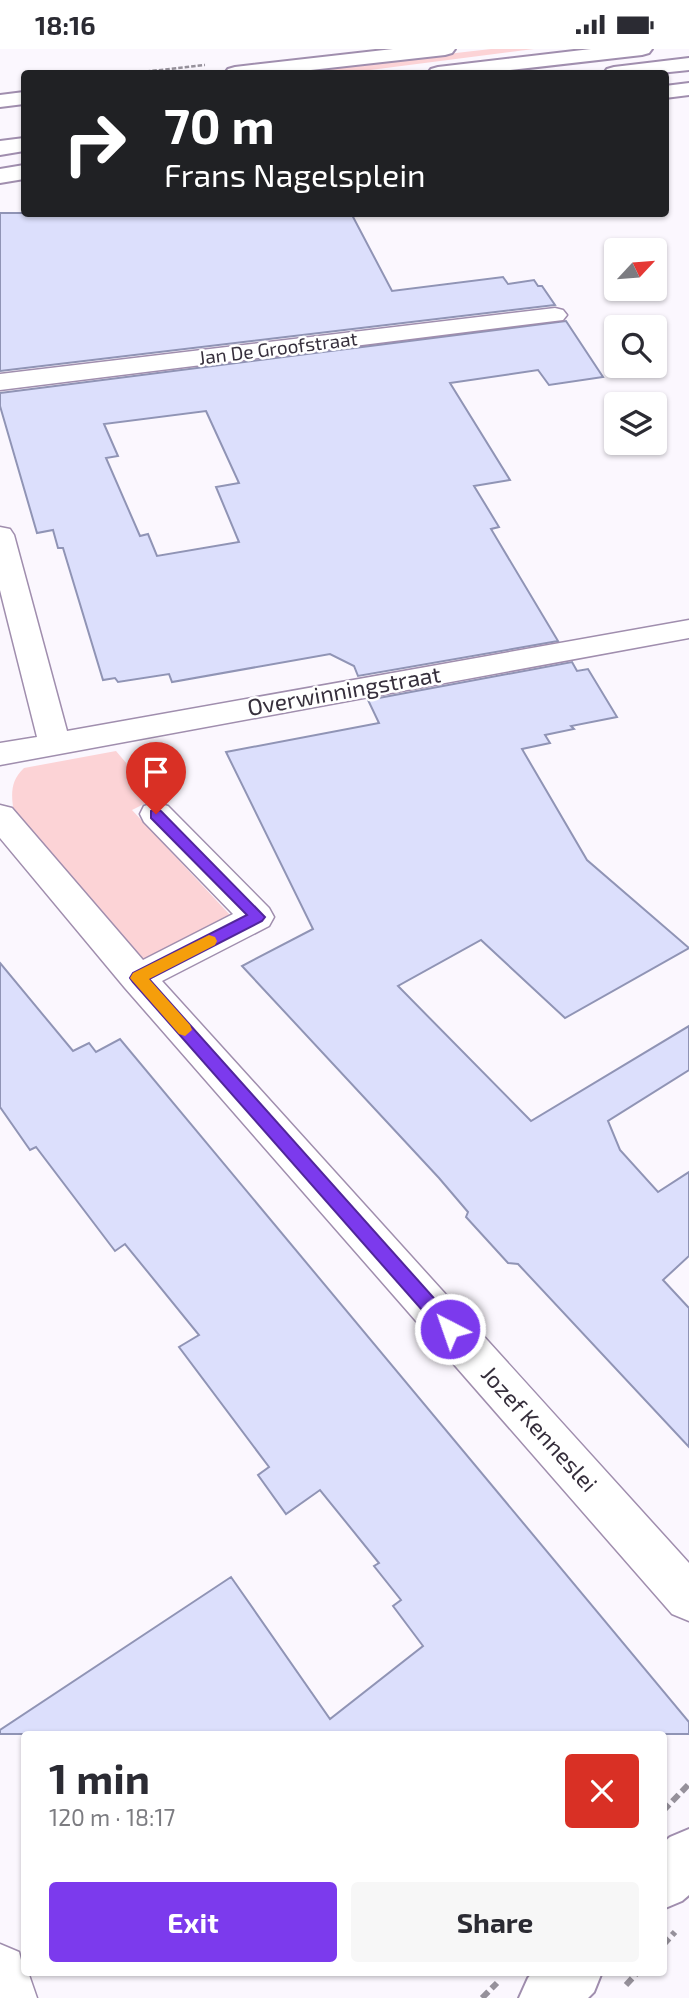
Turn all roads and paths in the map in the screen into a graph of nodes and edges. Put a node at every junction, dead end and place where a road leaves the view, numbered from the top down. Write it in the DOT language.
graph roads {
  1 [pos="446,49"];
  2 [pos="642,49"];
  3 [pos="689,64"];
  4 [pos="261,70"];
  5 [pos="464,70"];
  6 [pos="639,70"];
  7 [pos="689,78"];
  8 [pos="669,81"];
  9 [pos="689,89"];
  10 [pos="669,92"];
  11 [pos="21,98"];
  12 [pos="0,101"];
  13 [pos="21,145"];
  14 [pos="0,148"];
  15 [pos="21,173"];
  16 [pos="0,176"];
  17 [pos="555,315"];
  18 [pos="0,382"];
  19 [pos="0,535"];
  20 [pos="689,629"];
  21 [pos="54,742"];
  22 [pos="0,754"];
  23 [pos="156,814"];
  24 [pos="0,816"];
  25 [pos="138,978"];
  26 [pos="689,1598"];
  27 [pos="689,1784"];
  28 [pos="667,1807"];
  29 [pos="689,1856"];
  30 [pos="667,1878"];
  31 [pos="0,1972"];
  32 [pos="570,1976"];
  33 [pos="10,1998"];
  34 [pos="548,1998"];
  1 -- 4 [label="main road"];
  2 -- 5 [label="main road"];
  3 -- 6 [label="main road"];
  7 -- 8 [label="main road"];
  9 -- 10 [label="main road"];
  11 -- 12 [label="main road"];
  13 -- 14 [label="main road"];
  15 -- 16 [label="main road"];
  17 -- 18 [label="street, Jan De Groofstraat"];
  19 -- 21 [label="street"];
  20 -- 21 [label="street, Overwinningstraat"];
  21 -- 22 [label="street, Overwinningstraat"];
  23 -- 25 [label="street"];
  24 -- 25 [label="street, Jozef Kenneslei"];
  25 -- 26 [label="street, Jozef Kenneslei"];
  27 -- 28 [label="path"];
  29 -- 30 [label="main road"];
  31 -- 33 [label="street"];
  32 -- 34 [label="main road"];
}
